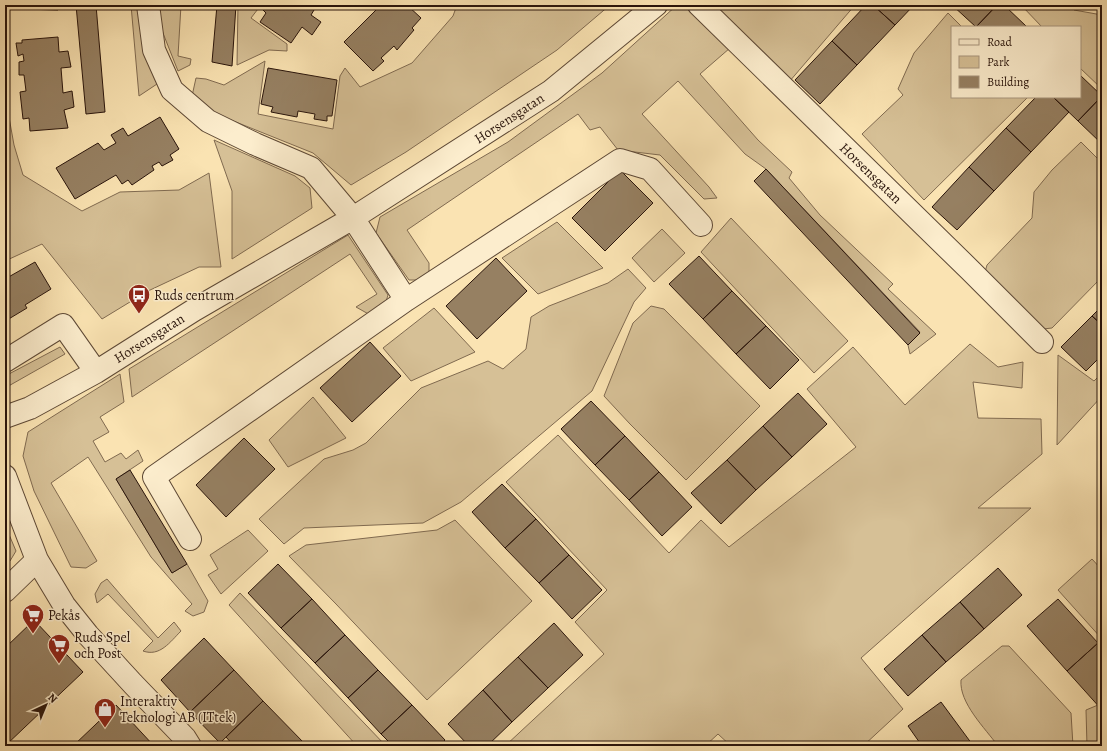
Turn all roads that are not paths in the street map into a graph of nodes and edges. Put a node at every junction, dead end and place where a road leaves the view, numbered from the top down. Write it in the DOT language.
graph roads {
  1 [pos="148,5"];
  2 [pos="656,5"];
  3 [pos="699,5"];
  4 [pos="353,218"];
  5 [pos="701,224"];
  6 [pos="406,300"];
  7 [pos="1042,342"];
  8 [pos="5,361"];
  9 [pos="96,372"];
  10 [pos="5,417"];
  11 [pos="5,476"];
  12 [pos="190,539"];
  13 [pos="37,560"];
  14 [pos="5,591"];
  15 [pos="190,746"];
  1 -- 4 [label="street"];
  2 -- 4 [label="street, Horsensgatan"];
  3 -- 7 [label="street, Horsensgatan"];
  4 -- 6 [label="street"];
  4 -- 9 [label="street, Horsensgatan"];
  5 -- 6 [label="street"];
  6 -- 12 [label="street"];
  8 -- 9 [label="street"];
  9 -- 10 [label="street, Horsensgatan"];
  11 -- 13 [label="street"];
  13 -- 14 [label="street"];
  13 -- 15 [label="street"];
}
